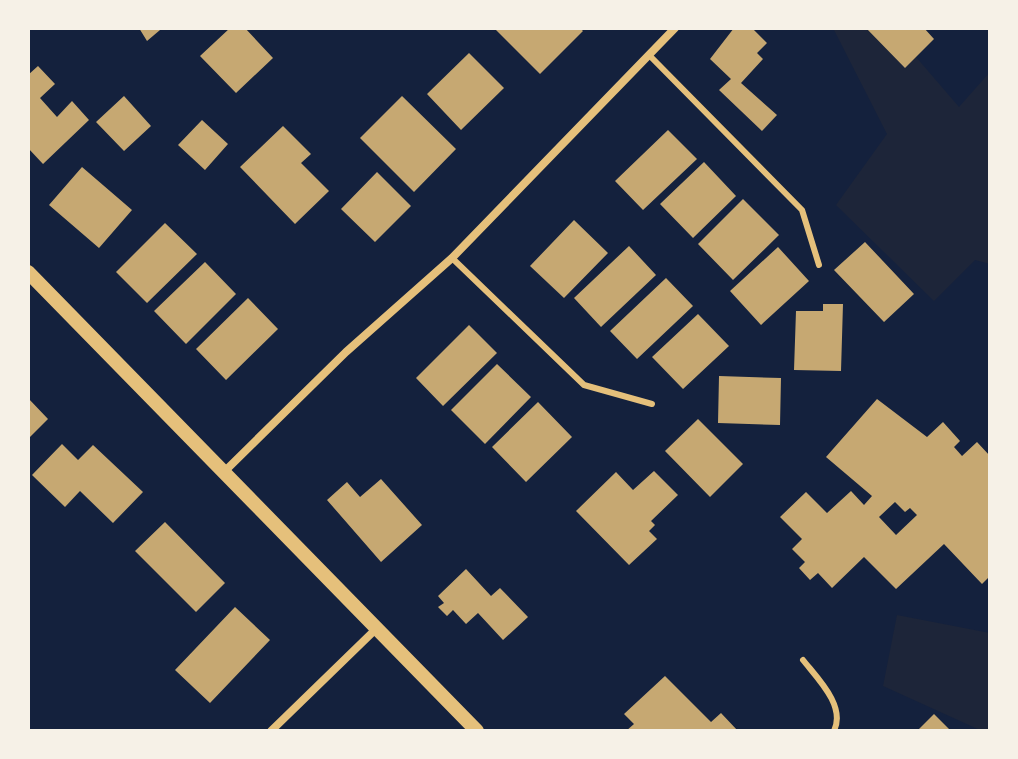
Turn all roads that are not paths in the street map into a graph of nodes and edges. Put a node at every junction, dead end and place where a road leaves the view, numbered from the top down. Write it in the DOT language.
graph roads {
  1 [pos="675,28"];
  2 [pos="651,57"];
  3 [pos="452,258"];
  4 [pos="819,265"];
  5 [pos="28,272"];
  6 [pos="652,404"];
  7 [pos="225,471"];
  8 [pos="377,628"];
  9 [pos="803,660"];
  10 [pos="271,731"];
  11 [pos="477,731"];
  12 [pos="834,731"];
  1 -- 2 [label="street"];
  2 -- 3 [label="street"];
  2 -- 4 [label="lane"];
  3 -- 6 [label="lane"];
  3 -- 7 [label="street"];
  5 -- 7 [label="street"];
  7 -- 8 [label="street"];
  8 -- 10 [label="street"];
  8 -- 11 [label="street"];
  9 -- 12 [label="lane"];
}
